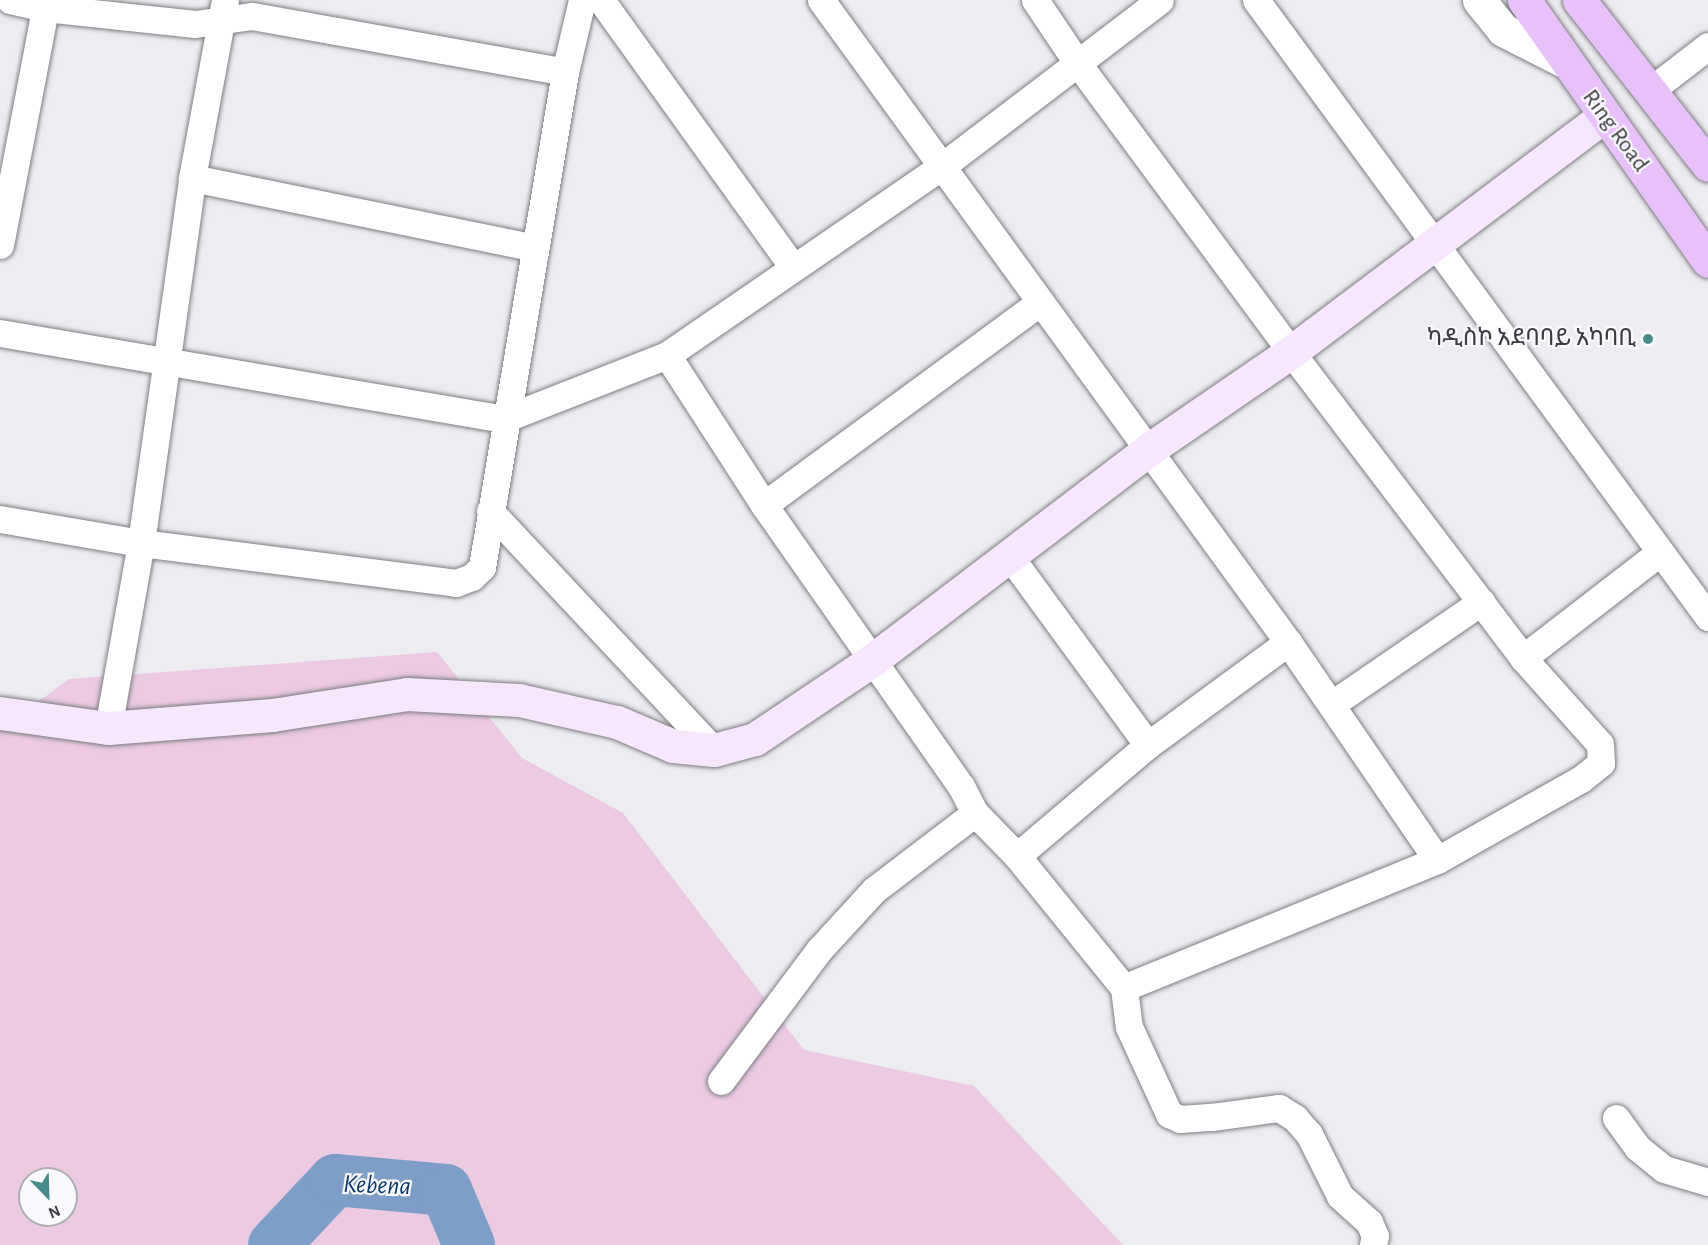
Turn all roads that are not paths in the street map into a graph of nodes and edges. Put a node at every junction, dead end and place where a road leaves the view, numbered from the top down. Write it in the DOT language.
graph roads {
  1 [pos="10,0"];
  2 [pos="582,0"];
  3 [pos="601,0"];
  4 [pos="821,0"];
  5 [pos="1035,0"];
  6 [pos="1160,0"];
  7 [pos="1256,0"];
  8 [pos="1479,0"];
  9 [pos="1524,0"];
  10 [pos="1579,0"];
  11 [pos="1595,0"];
  12 [pos="45,8"];
  13 [pos="223,9"];
  14 [pos="1606,32"];
  15 [pos="1708,46"];
  16 [pos="1564,61"];
  17 [pos="1076,62"];
  18 [pos="565,72"];
  19 [pos="1652,90"];
  20 [pos="1604,116"];
  21 [pos="1708,165"];
  22 [pos="941,167"];
  23 [pos="192,178"];
  24 [pos="0,245"];
  25 [pos="1433,246"];
  26 [pos="535,248"];
  27 [pos="1708,261"];
  28 [pos="793,267"];
  29 [pos="1039,303"];
  30 [pos="0,333"];
  31 [pos="1291,352"];
  32 [pos="667,355"];
  33 [pos="170,361"];
  34 [pos="504,419"];
  35 [pos="1148,450"];
  36 [pos="764,505"];
  37 [pos="490,511"];
  38 [pos="0,519"];
  39 [pos="141,543"];
  40 [pos="1660,552"];
  41 [pos="1011,558"];
  42 [pos="1481,602"];
  43 [pos="1708,617"];
  44 [pos="1288,642"];
  45 [pos="874,658"];
  46 [pos="1523,658"];
  47 [pos="1332,704"];
  48 [pos="0,713"];
  49 [pos="108,728"];
  50 [pos="1148,745"];
  51 [pos="714,750"];
  52 [pos="975,813"];
  53 [pos="1017,856"];
  54 [pos="1437,860"];
  55 [pos="1124,988"];
  56 [pos="721,1081"];
  57 [pos="1616,1118"];
  58 [pos="1708,1182"];
  59 [pos="1373,1245"];
  1 -- 12 [label="street"];
  2 -- 18 [label="street"];
  3 -- 28 [label="street"];
  4 -- 22 [label="street"];
  5 -- 17 [label="street"];
  6 -- 17 [label="street"];
  7 -- 25 [label="street"];
  8 -- 16 [label="street"];
  9 -- 16 [label="highway, Ring Road"];
  10 -- 14 [label="highway"];
  11 -- 14 [label="street"];
  12 -- 13 [label="street"];
  12 -- 24 [label="street"];
  13 -- 18 [label="street"];
  13 -- 23 [label="street"];
  14 -- 19 [label="highway"];
  15 -- 19 [label="street"];
  16 -- 20 [label="highway, Ring Road"];
  17 -- 22 [label="street"];
  17 -- 31 [label="street"];
  18 -- 26 [label="street"];
  19 -- 21 [label="highway"];
  20 -- 25 [label="main road"];
  20 -- 27 [label="highway, Ring Road"];
  22 -- 28 [label="street"];
  22 -- 29 [label="street"];
  23 -- 26 [label="street"];
  23 -- 33 [label="street"];
  25 -- 31 [label="main road"];
  25 -- 40 [label="street"];
  26 -- 34 [label="street"];
  28 -- 32 [label="street"];
  29 -- 35 [label="street"];
  29 -- 36 [label="street"];
  30 -- 33 [label="street"];
  31 -- 35 [label="main road"];
  31 -- 42 [label="street"];
  32 -- 34 [label="street"];
  32 -- 36 [label="street"];
  33 -- 34 [label="street"];
  33 -- 39 [label="street"];
  34 -- 37 [label="street"];
  35 -- 41 [label="main road"];
  35 -- 44 [label="street"];
  36 -- 45 [label="street"];
  37 -- 39 [label="street"];
  37 -- 51 [label="street"];
  38 -- 39 [label="street"];
  39 -- 49 [label="street"];
  40 -- 43 [label="street"];
  40 -- 46 [label="street"];
  41 -- 45 [label="main road"];
  41 -- 50 [label="street"];
  42 -- 46 [label="street"];
  42 -- 47 [label="street"];
  44 -- 47 [label="street"];
  44 -- 50 [label="street"];
  45 -- 51 [label="main road"];
  45 -- 52 [label="street"];
  46 -- 54 [label="street"];
  47 -- 54 [label="street"];
  48 -- 49 [label="main road"];
  49 -- 51 [label="main road"];
  50 -- 53 [label="street"];
  52 -- 53 [label="street"];
  52 -- 56 [label="street"];
  53 -- 55 [label="street"];
  54 -- 55 [label="street"];
  55 -- 59 [label="street"];
  57 -- 58 [label="street"];
}
